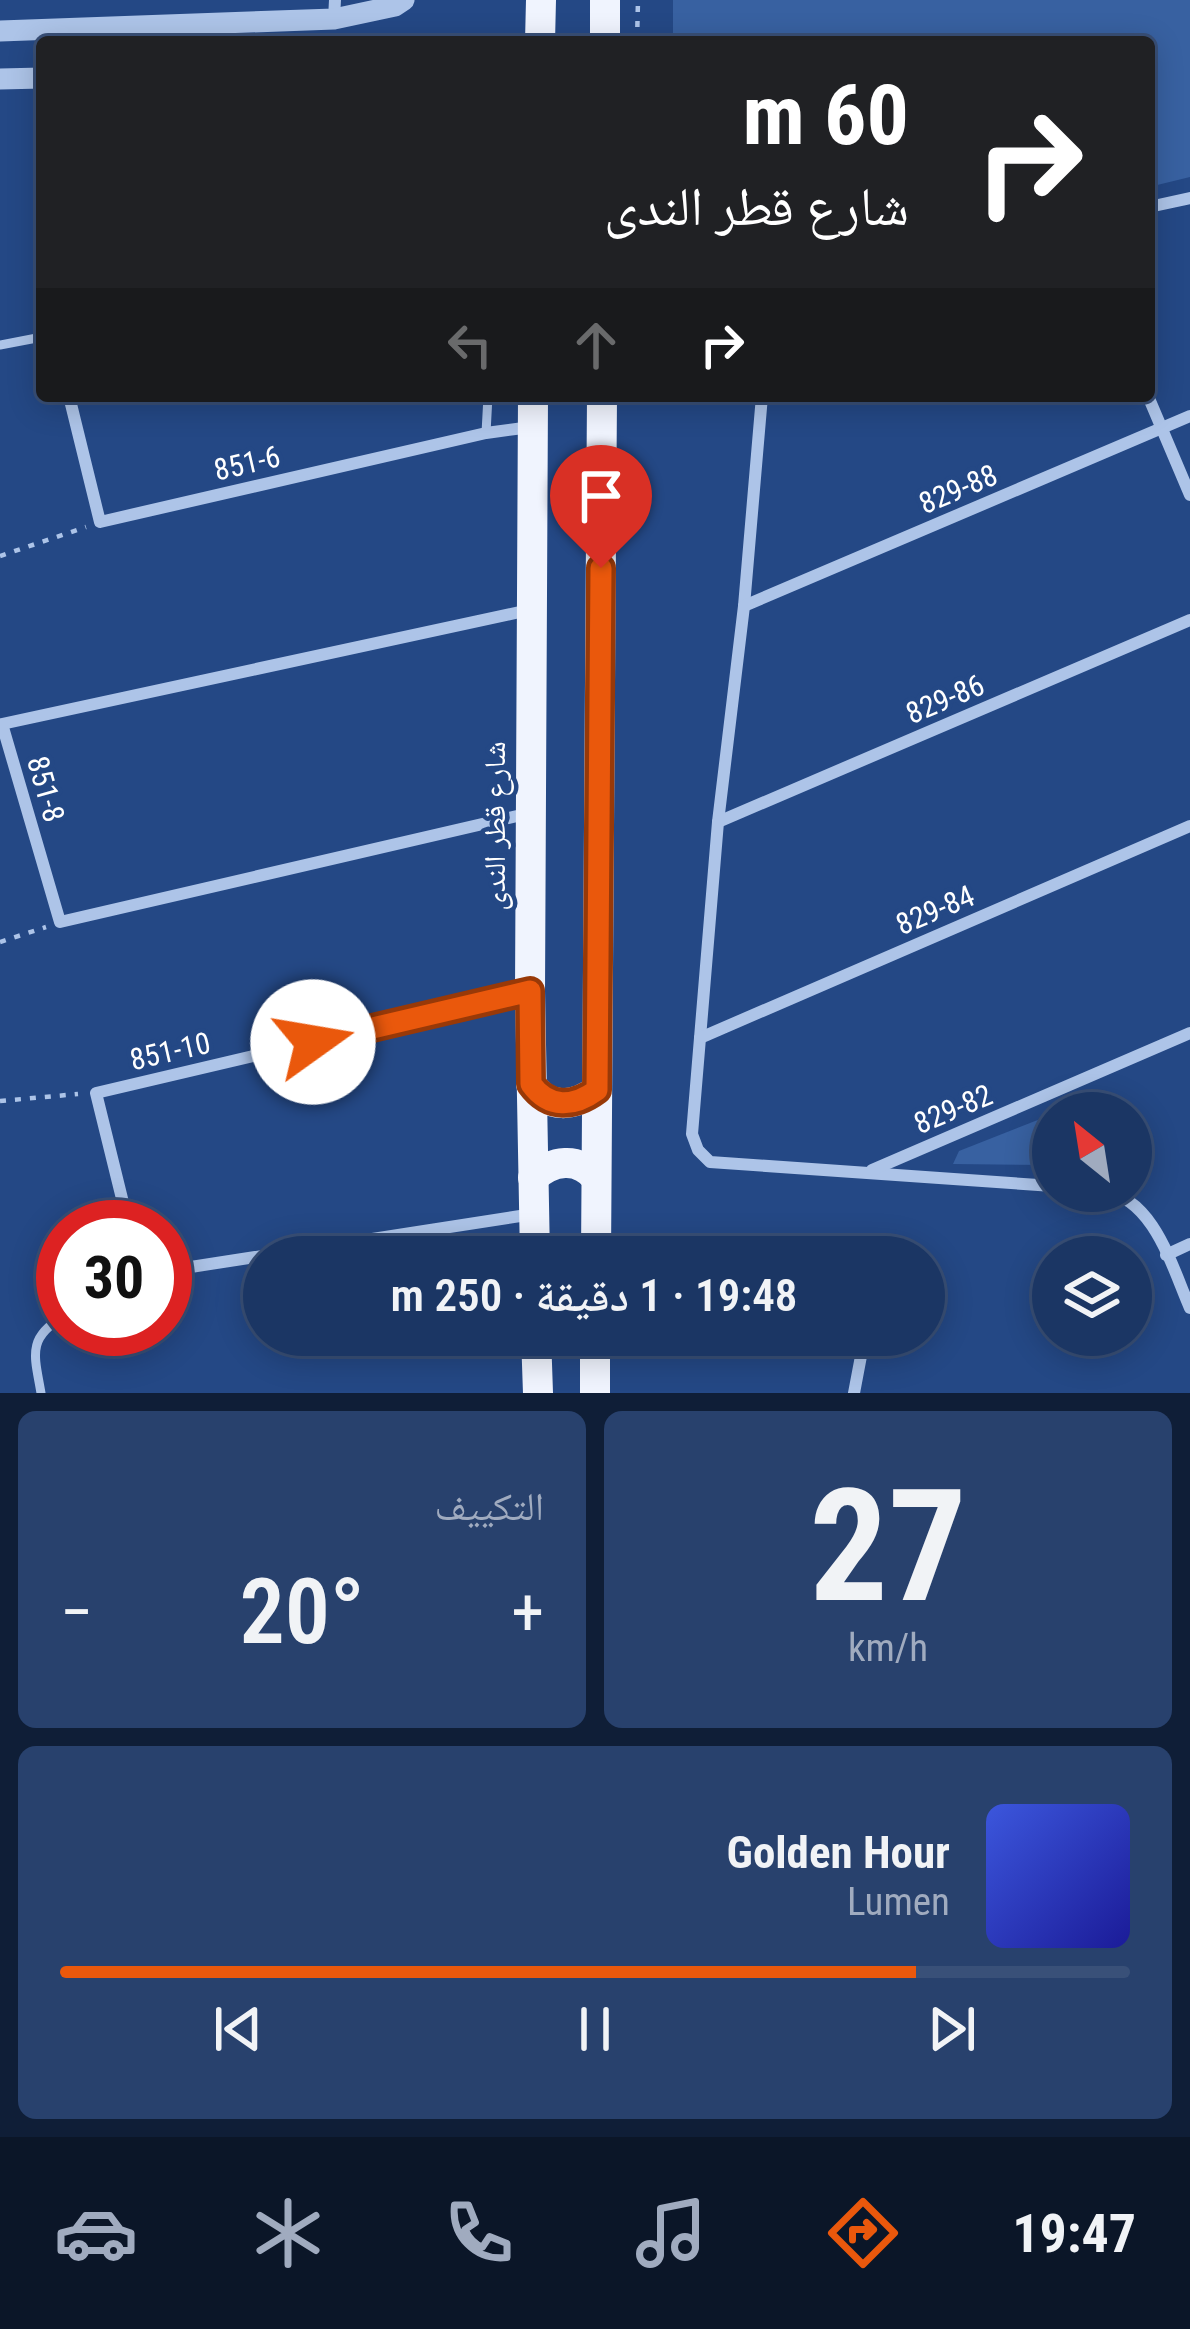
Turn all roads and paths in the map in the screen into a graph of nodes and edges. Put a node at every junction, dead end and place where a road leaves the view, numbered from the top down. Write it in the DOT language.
graph roads {
  1 [pos="404,0"];
  2 [pos="541,0"];
  3 [pos="605,0"];
  4 [pos="638,0"];
  5 [pos="335,9"];
  6 [pos="0,31"];
  7 [pos="540,36"];
  8 [pos="604,36"];
  9 [pos="638,36"];
  10 [pos="36,78"];
  11 [pos="0,79"];
  12 [pos="1190,198"];
  13 [pos="1155,206"];
  14 [pos="36,338"];
  15 [pos="0,345"];
  16 [pos="70,402"];
  17 [pos="488,402"];
  18 [pos="602,402"];
  19 [pos="761,402"];
  20 [pos="1151,402"];
  21 [pos="530,409"];
  22 [pos="1190,416"];
  23 [pos="1162,428"];
  24 [pos="486,433"];
  25 [pos="1190,495"];
  26 [pos="100,522"];
  27 [pos="0,556"];
  28 [pos="744,606"];
  29 [pos="531,610"];
  30 [pos="1190,620"];
  31 [pos="531,812"];
  32 [pos="718,822"];
  33 [pos="1190,826"];
  34 [pos="60,922"];
  35 [pos="0,943"];
  36 [pos="530,991"];
  37 [pos="1190,1033"];
  38 [pos="700,1038"];
  39 [pos="531,1084"];
  40 [pos="597,1090"];
  41 [pos="95,1093"];
  42 [pos="0,1101"];
  43 [pos="866,1173"];
  44 [pos="533,1178"];
  45 [pos="596,1178"];
  46 [pos="1032,1185"];
  47 [pos="123,1200"];
  48 [pos="1141,1212"];
  49 [pos="534,1214"];
  50 [pos="535,1236"];
  51 [pos="596,1236"];
  52 [pos="1190,1244"];
  53 [pos="1166,1255"];
  54 [pos="192,1266"];
  55 [pos="1190,1308"];
  56 [pos="36,1348"];
  57 [pos="535,1356"];
  58 [pos="595,1356"];
  59 [pos="861,1356"];
  60 [pos="534,1392"];
  61 [pos="40,1393"];
  62 [pos="595,1393"];
  63 [pos="854,1393"];
  1 -- 5 [label="street"];
  2 -- 7 [label="main road"];
  3 -- 8 [label="main road"];
  4 -- 9 [label="path"];
  5 -- 6 [label="street"];
  10 -- 11 [label="street"];
  12 -- 13 [label="street"];
  14 -- 15 [label="lane"];
  16 -- 26 [label="street"];
  17 -- 24 [label="lane"];
  18 -- 40 [label="main road"];
  19 -- 28 [label="street"];
  20 -- 23 [label="street"];
  21 -- 24 [label="street, 851-6"];
  21 -- 29 [label="main road, شارع قطر الندى"];
  22 -- 23 [label="street, 829-88"];
  23 -- 25 [label="street"];
  23 -- 28 [label="street, 829-88"];
  24 -- 26 [label="street, 851-6"];
  26 -- 27 [label="path"];
  28 -- 32 [label="street"];
  29 -- 31 [label="main road, شارع قطر الندى"];
  29 -- 34 [label="street, 851-8"];
  30 -- 32 [label="street, 829-86"];
  31 -- 34 [label="street"];
  31 -- 36 [label="main road, شارع قطر الندى"];
  32 -- 38 [label="street"];
  33 -- 38 [label="street, 829-84"];
  34 -- 35 [label="path"];
  36 -- 39 [label="main road, شارع قطر الندى"];
  36 -- 41 [label="street, 851-10"];
  37 -- 43 [label="street, 829-82"];
  38 -- 43 [label="street"];
  39 -- 40 [label="main road"];
  39 -- 44 [label="main road, شارع قطر الندى"];
  40 -- 45 [label="main road"];
  41 -- 42 [label="path"];
  41 -- 47 [label="street, 851-10"];
  43 -- 46 [label="street"];
  44 -- 45 [label="main road"];
  44 -- 49 [label="main road, شارع قطر الندى"];
  45 -- 51 [label="main road"];
  48 -- 53 [label="street"];
  49 -- 50 [label="main road, شارع قطر الندى"];
  49 -- 54 [label="street"];
  52 -- 53 [label="street"];
  53 -- 55 [label="street"];
  56 -- 61 [label="lane"];
  57 -- 60 [label="main road"];
  58 -- 62 [label="main road"];
  59 -- 63 [label="street"];
}
